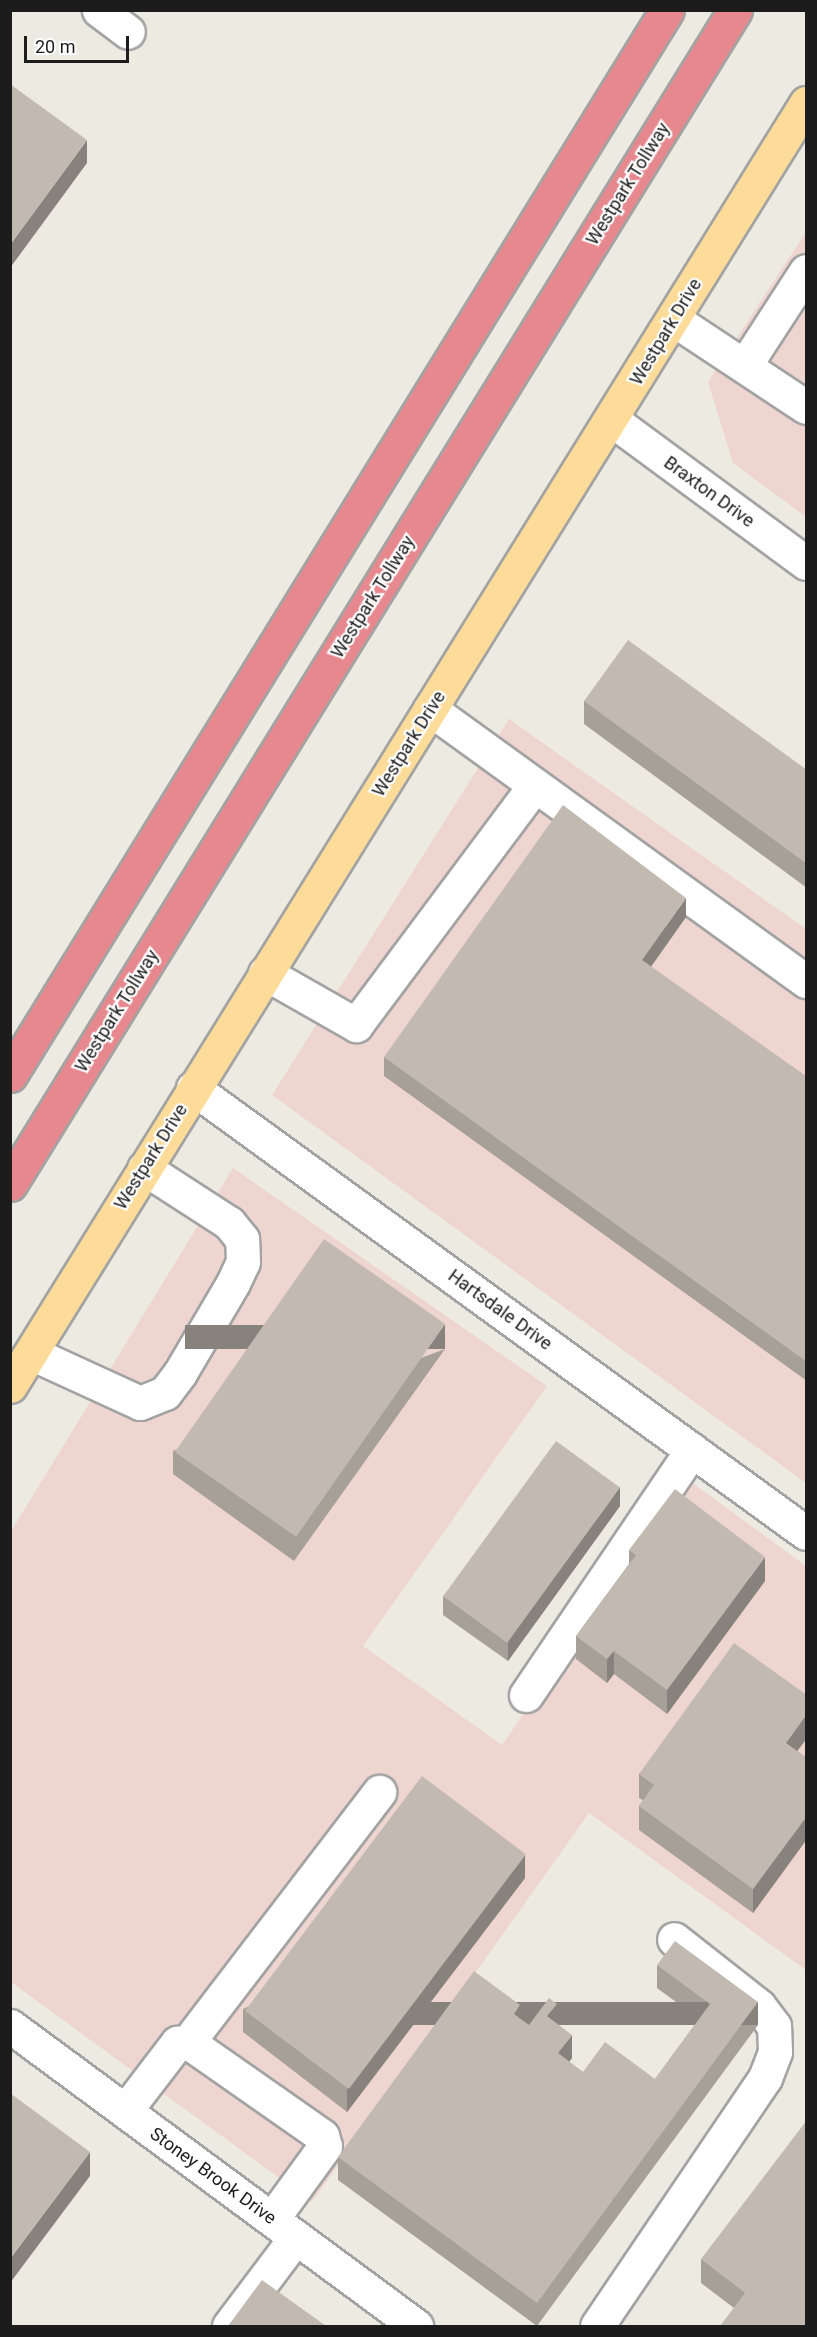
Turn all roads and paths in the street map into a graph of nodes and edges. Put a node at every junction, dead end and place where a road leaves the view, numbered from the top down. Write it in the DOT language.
graph roads {
  1 [pos="99,10"];
  2 [pos="667,10"];
  3 [pos="735,10"];
  4 [pos="128,32"];
  5 [pos="807,103"];
  6 [pos="807,271"];
  7 [pos="673,319"];
  8 [pos="745,365"];
  9 [pos="807,407"];
  10 [pos="612,420"];
  11 [pos="807,563"];
  12 [pos="430,709"];
  13 [pos="535,785"];
  14 [pos="265,974"];
  15 [pos="807,981"];
  16 [pos="10,1075"];
  17 [pos="193,1088"];
  18 [pos="144,1168"];
  19 [pos="10,1184"];
  20 [pos="31,1353"];
  21 [pos="10,1386"];
  22 [pos="692,1450"];
  23 [pos="807,1533"];
  24 [pos="526,1695"];
  25 [pos="379,1792"];
  26 [pos="674,1939"];
  27 [pos="10,2026"];
  28 [pos="188,2042"];
  29 [pos="125,2111"];
  30 [pos="284,2228"];
  31 [pos="229,2326"];
  32 [pos="416,2326"];
  33 [pos="597,2326"];
  1 -- 4 [label="street"];
  2 -- 16 [label="highway"];
  3 -- 19 [label="highway, Westpark Tollway"];
  5 -- 7 [label="main road, Westpark Drive"];
  6 -- 8 [label="street"];
  7 -- 8 [label="street"];
  7 -- 10 [label="main road, Westpark Drive"];
  8 -- 9 [label="street"];
  10 -- 11 [label="street, Braxton Drive"];
  10 -- 12 [label="main road, Westpark Drive"];
  12 -- 13 [label="street"];
  12 -- 14 [label="main road, Westpark Drive"];
  13 -- 14 [label="street"];
  13 -- 15 [label="street"];
  14 -- 17 [label="main road, Westpark Drive"];
  17 -- 18 [label="main road, Westpark Drive"];
  17 -- 22 [label="street, Hartsdale Drive"];
  18 -- 20 [label="main road, Westpark Drive"];
  18 -- 20 [label="street"];
  20 -- 21 [label="main road, Westpark Drive"];
  22 -- 23 [label="street, Hartsdale Drive"];
  22 -- 24 [label="street"];
  25 -- 28 [label="street"];
  26 -- 33 [label="street"];
  27 -- 29 [label="street, Stoney Brook Drive"];
  28 -- 29 [label="street"];
  28 -- 30 [label="street"];
  29 -- 30 [label="street, Stoney Brook Drive"];
  30 -- 31 [label="street"];
  30 -- 32 [label="street, Stoney Brook Drive"];
}
